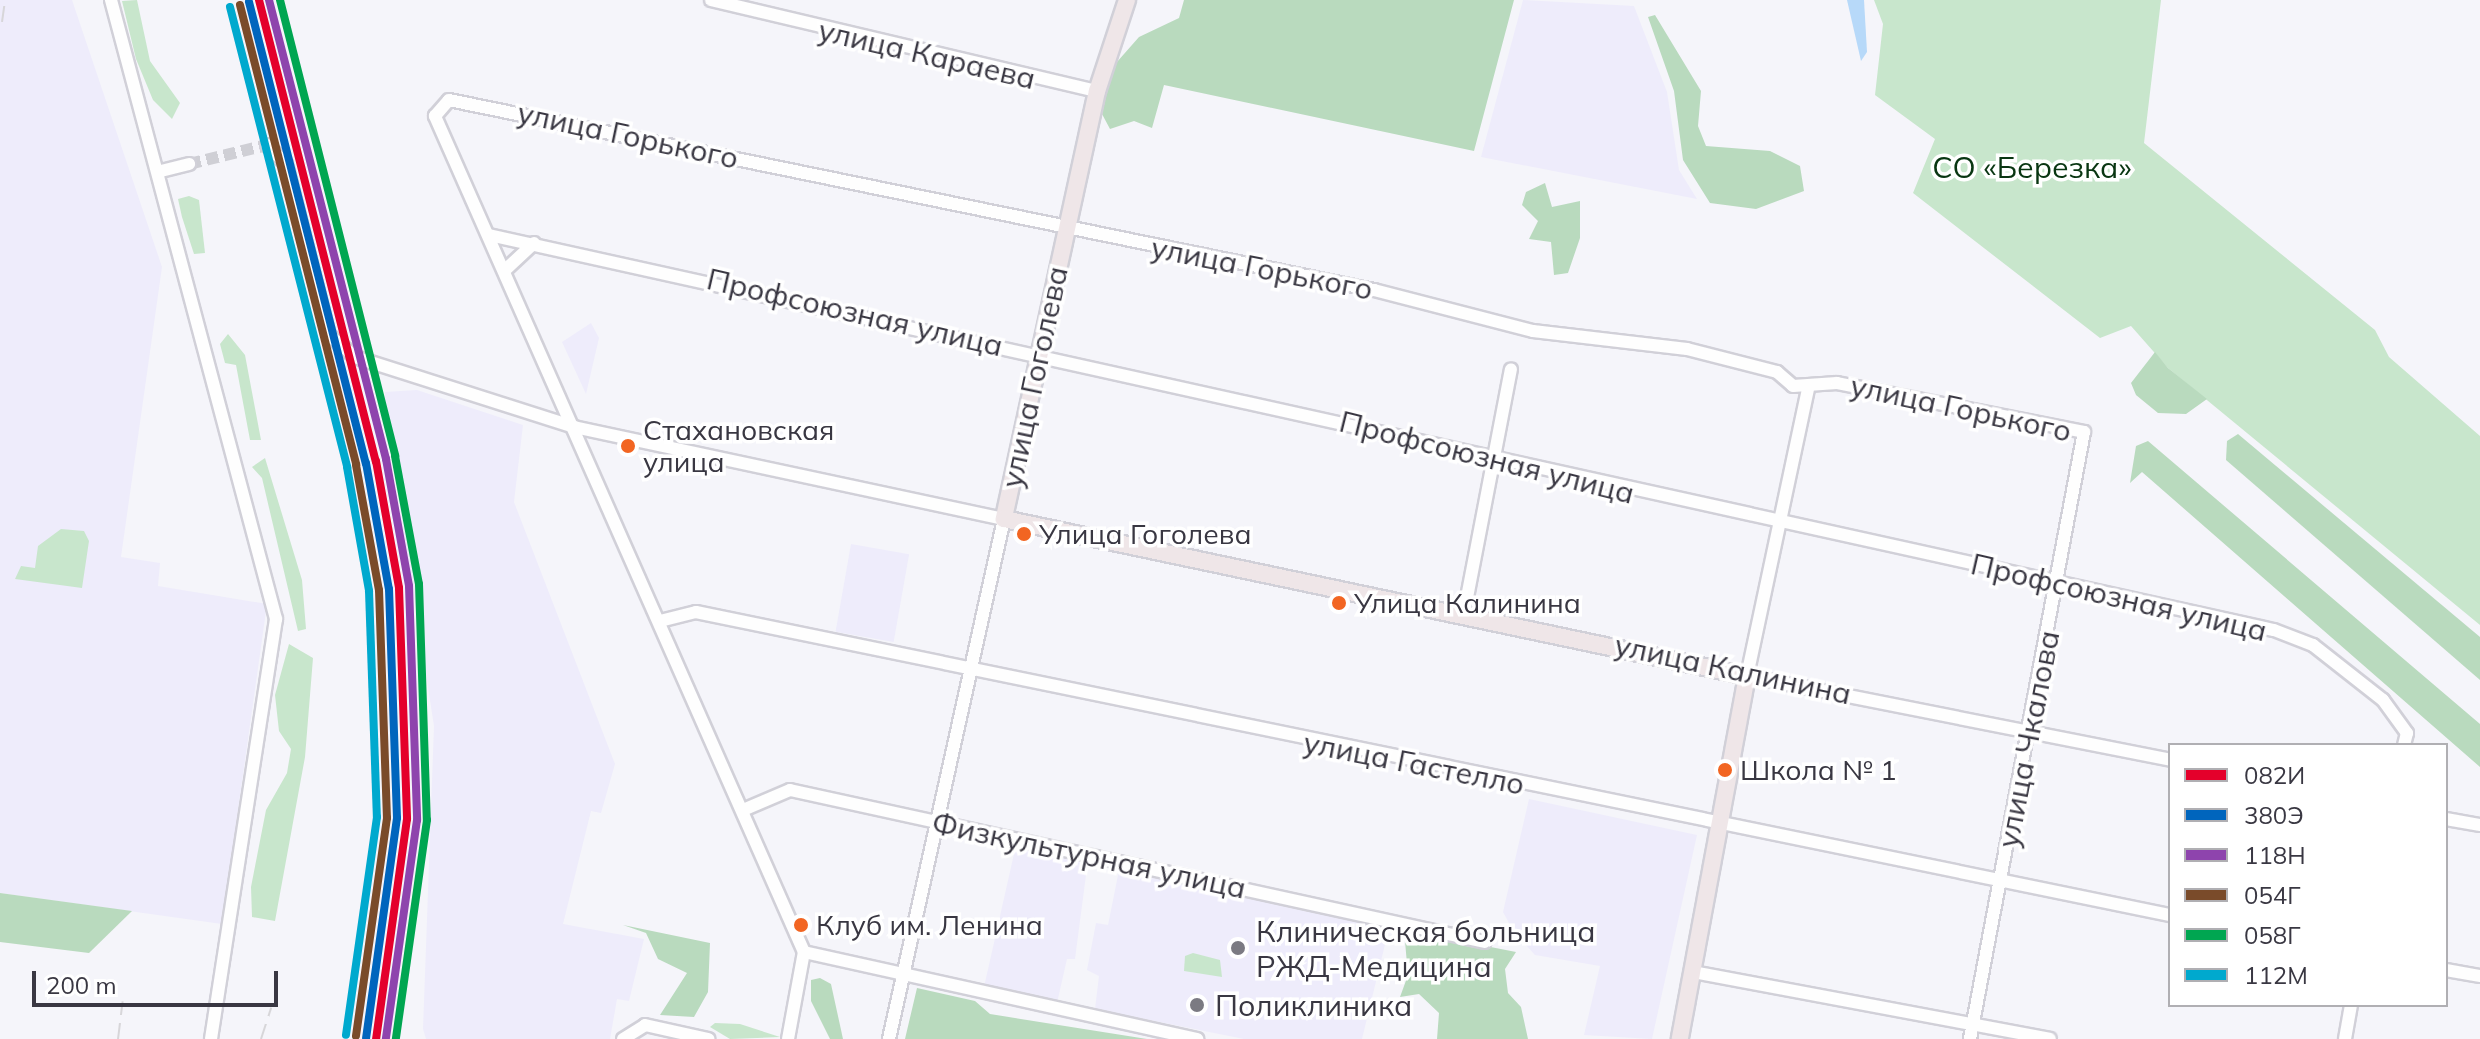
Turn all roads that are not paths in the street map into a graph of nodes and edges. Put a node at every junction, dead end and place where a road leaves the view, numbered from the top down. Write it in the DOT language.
graph roads {
  1 [pos="111,0"];
  2 [pos="711,0"];
  3 [pos="1127,0"];
  4 [pos="1097,91"];
  5 [pos="267,145"];
  6 [pos="189,164"];
  7 [pos="161,171"];
  8 [pos="1065,228"];
  9 [pos="489,235"];
  10 [pos="534,243"];
  11 [pos="504,271"];
  12 [pos="1037,353"];
  13 [pos="1511,370"];
  14 [pos="1808,389"];
  15 [pos="574,427"];
  16 [pos="2088,438"];
  17 [pos="1491,459"];
  18 [pos="1004,519"];
  19 [pos="1779,525"];
  20 [pos="2060,581"];
  21 [pos="1464,613"];
  22 [pos="660,621"];
  23 [pos="971,670"];
  24 [pos="1747,676"];
  25 [pos="2031,730"];
  26 [pos="2406,739"];
  27 [pos="2168,760"];
  28 [pos="743,810"];
  29 [pos="2448,819"];
  30 [pos="937,823"];
  31 [pos="1722,825"];
  32 [pos="2480,825"];
  33 [pos="2000,879"];
  34 [pos="2168,915"];
  35 [pos="1485,942"];
  36 [pos="804,952"];
  37 [pos="2448,970"];
  38 [pos="1693,972"];
  39 [pos="2480,976"];
  40 [pos="903,978"];
  41 [pos="2351,1007"];
  42 [pos="1973,1025"];
  43 [pos="211,1039"];
  44 [pos="623,1039"];
  45 [pos="708,1039"];
  46 [pos="788,1039"];
  47 [pos="889,1039"];
  48 [pos="1197,1039"];
  49 [pos="1680,1039"];
  50 [pos="1970,1039"];
  51 [pos="2050,1039"];
  52 [pos="2345,1039"];
  1 -- 7 [label="street"];
  2 -- 4 [label="street, улица Караева"];
  3 -- 4 [label="main road, улица Гоголева"];
  4 -- 8 [label="main road, улица Гоголева"];
  5 -- 15 [label="street, улица Калинина"];
  6 -- 7 [label="street"];
  7 -- 43 [label="street"];
  8 -- 9 [label="street, улица Горького"];
  8 -- 12 [label="main road, улица Гоголева"];
  8 -- 14 [label="street, улица Горького"];
  9 -- 10 [label="street, Профсоюзная улица"];
  9 -- 11 [label="street"];
  10 -- 11 [label="street"];
  10 -- 12 [label="street, Профсоюзная улица"];
  11 -- 15 [label="street"];
  12 -- 17 [label="street, Профсоюзная улица"];
  12 -- 18 [label="main road, улица Гоголева"];
  13 -- 17 [label="street"];
  14 -- 16 [label="street, улица Горького"];
  14 -- 19 [label="street"];
  15 -- 18 [label="street, улица Калинина"];
  15 -- 22 [label="street"];
  16 -- 20 [label="street, улица Чкалова"];
  17 -- 19 [label="street, Профсоюзная улица"];
  17 -- 21 [label="street"];
  18 -- 21 [label="main road, улица Калинина"];
  18 -- 23 [label="street, улица Гоголева"];
  19 -- 20 [label="street, Профсоюзная улица"];
  19 -- 24 [label="street"];
  20 -- 25 [label="street, улица Чкалова"];
  20 -- 26 [label="street, Профсоюзная улица"];
  21 -- 24 [label="main road, улица Калинина"];
  22 -- 23 [label="street, улица Гастелло"];
  22 -- 28 [label="street"];
  23 -- 30 [label="street, улица Гоголева"];
  23 -- 31 [label="street, улица Гастелло"];
  24 -- 25 [label="street, улица Калинина"];
  24 -- 31 [label="main road"];
  25 -- 27 [label="street, улица Калинина"];
  25 -- 33 [label="street, улица Чкалова"];
  28 -- 30 [label="street, Физкультурная улица"];
  28 -- 36 [label="street"];
  29 -- 32 [label="street"];
  30 -- 35 [label="street, Физкультурная улица"];
  30 -- 40 [label="street, улица Гоголева"];
  31 -- 33 [label="street, улица Гастелло"];
  31 -- 38 [label="main road"];
  33 -- 34 [label="street, улица Гастелло"];
  33 -- 42 [label="street, улица Чкалова"];
  36 -- 40 [label="street"];
  36 -- 46 [label="street"];
  37 -- 39 [label="street"];
  38 -- 42 [label="street"];
  38 -- 49 [label="main road"];
  40 -- 47 [label="street, улица Гоголева"];
  40 -- 48 [label="street"];
  41 -- 52 [label="street"];
  42 -- 50 [label="street, улица Чкалова"];
  42 -- 51 [label="street"];
  44 -- 45 [label="street"];
}
